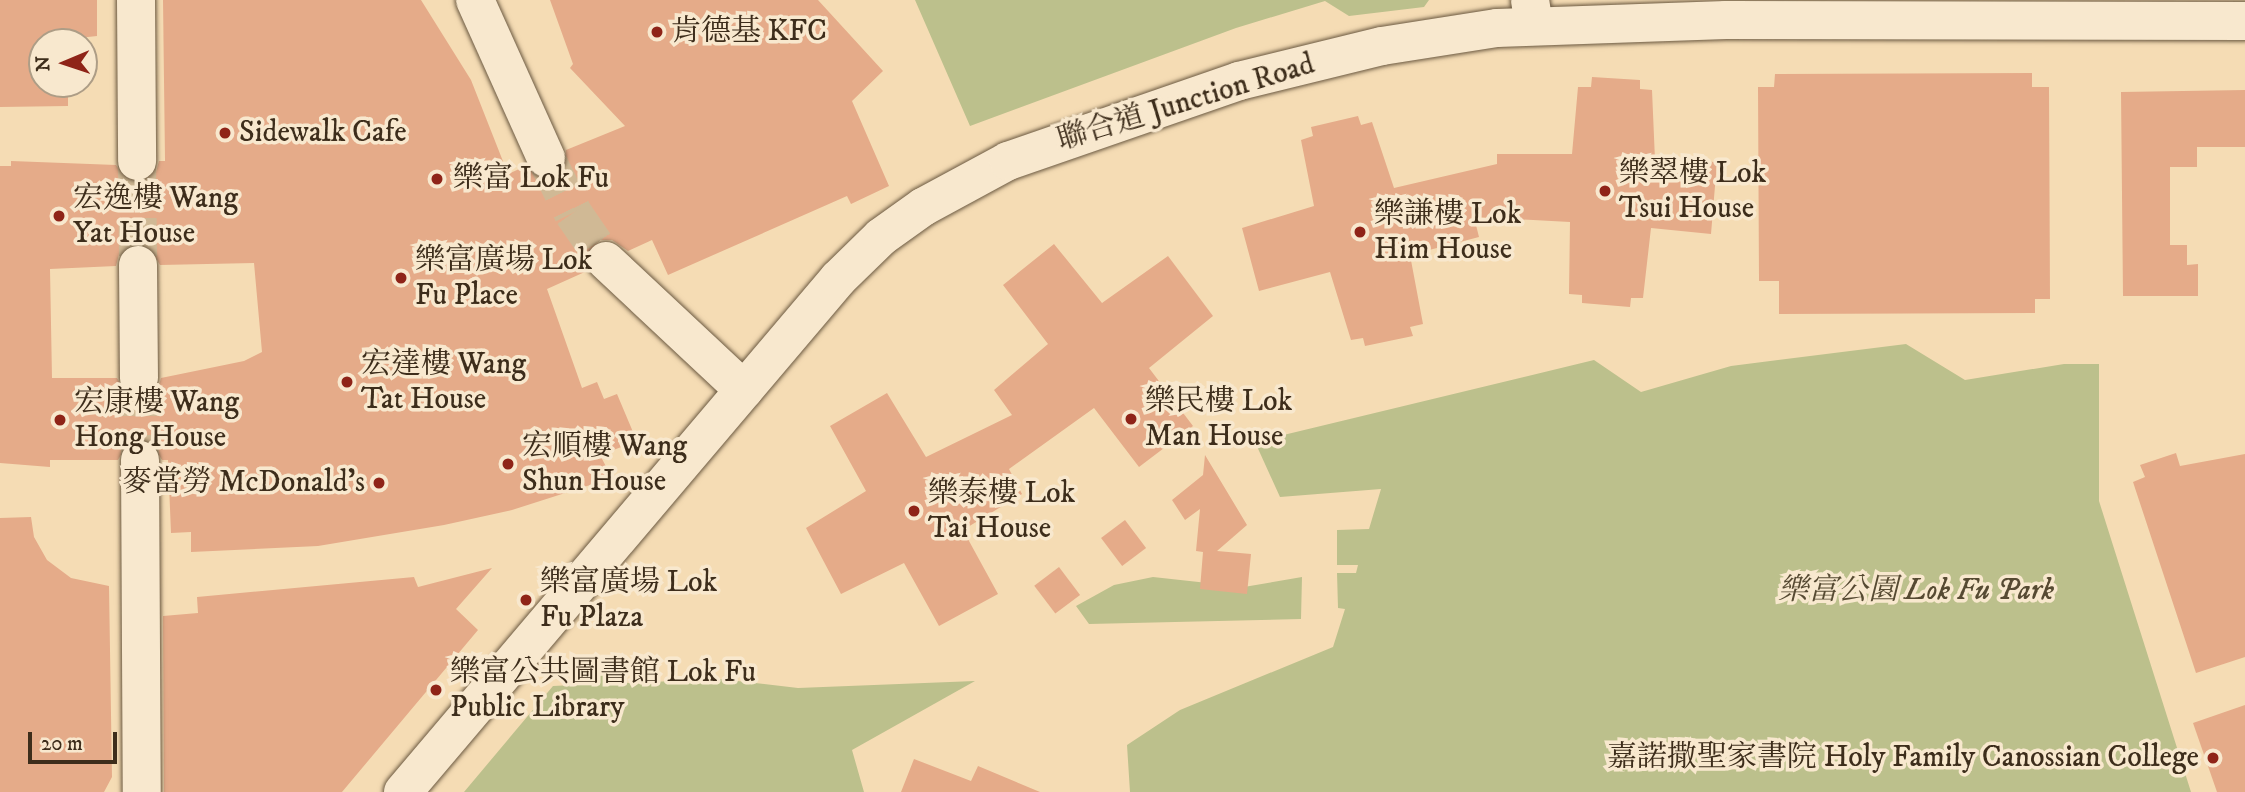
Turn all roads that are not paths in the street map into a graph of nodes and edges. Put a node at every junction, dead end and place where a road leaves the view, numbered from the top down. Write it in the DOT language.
graph roads {
  1 [pos="136,0"];
  2 [pos="475,0"];
  3 [pos="1532,13"];
  4 [pos="2245,21"];
  5 [pos="546,158"];
  6 [pos="136,161"];
  7 [pos="606,261"];
  8 [pos="138,265"];
  9 [pos="139,378"];
  10 [pos="744,390"];
  11 [pos="139,460"];
  12 [pos="142,792"];
  13 [pos="403,792"];
  1 -- 6 [label="main road"];
  2 -- 5 [label="main road"];
  3 -- 4 [label="main road, 聯合道 Junction Road"];
  3 -- 10 [label="main road, 聯合道 Junction Road"];
  7 -- 10 [label="main road"];
  8 -- 9 [label="main road"];
  10 -- 13 [label="main road, 聯合道 Junction Road"];
  11 -- 12 [label="main road"];
}
